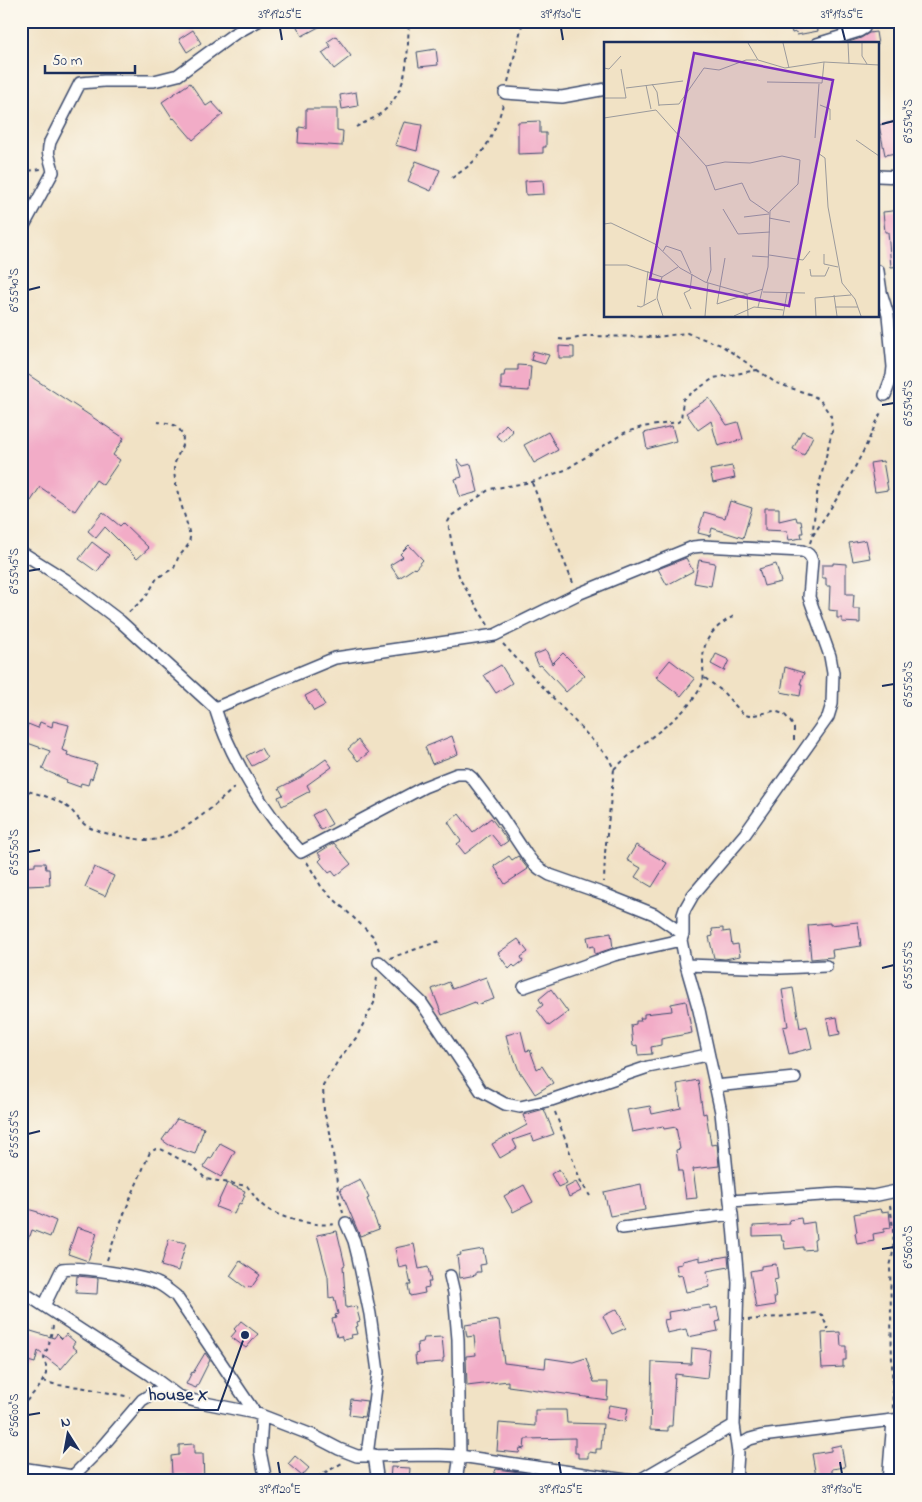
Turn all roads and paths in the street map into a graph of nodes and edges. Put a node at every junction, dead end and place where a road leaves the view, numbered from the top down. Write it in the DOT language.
graph roads {
  1 [pos="258,21"];
  2 [pos="409,21"];
  3 [pos="523,21"];
  4 [pos="867,21"];
  5 [pos="838,41"];
  6 [pos="604,89"];
  7 [pos="505,93"];
  8 [pos="356,127"];
  9 [pos="52,167"];
  10 [pos="21,172"];
  11 [pos="880,176"];
  12 [pos="901,177"];
  13 [pos="452,178"];
  14 [pos="21,231"];
  15 [pos="880,285"];
  16 [pos="559,339"];
  17 [pos="757,370"];
  18 [pos="885,395"];
  19 [pos="881,412"];
  20 [pos="158,422"];
  21 [pos="532,482"];
  22 [pos="812,537"];
  23 [pos="21,552"];
  24 [pos="807,552"];
  25 [pos="578,594"];
  26 [pos="734,616"];
  27 [pos="120,621"];
  28 [pos="495,635"];
  29 [pos="705,678"];
  30 [pos="215,708"];
  31 [pos="795,763"];
  32 [pos="614,769"];
  33 [pos="246,776"];
  34 [pos="21,789"];
  35 [pos="301,852"];
  36 [pos="604,894"];
  37 [pos="682,937"];
  38 [pos="443,940"];
  39 [pos="379,962"];
  40 [pos="686,965"];
  41 [pos="826,966"];
  42 [pos="524,987"];
  43 [pos="708,1055"];
  44 [pos="795,1078"];
  45 [pos="715,1086"];
  46 [pos="551,1100"];
  47 [pos="901,1190"];
  48 [pos="889,1193"];
  49 [pos="590,1196"];
  50 [pos="730,1201"];
  51 [pos="732,1214"];
  52 [pos="346,1223"];
  53 [pos="622,1228"];
  54 [pos="104,1272"];
  55 [pos="450,1276"];
  56 [pos="21,1291"];
  57 [pos="44,1306"];
  58 [pos="56,1314"];
  59 [pos="738,1321"];
  60 [pos="828,1329"];
  61 [pos="43,1381"];
  62 [pos="168,1389"];
  63 [pos="142,1400"];
  64 [pos="21,1407"];
  65 [pos="259,1415"];
  66 [pos="897,1420"];
  67 [pos="734,1425"];
  68 [pos="738,1446"];
  69 [pos="366,1455"];
  70 [pos="460,1456"];
  71 [pos="21,1468"];
  72 [pos="73,1478"];
  73 [pos="266,1481"];
  74 [pos="310,1481"];
  75 [pos="376,1481"];
  76 [pos="456,1481"];
  77 [pos="633,1481"];
  78 [pos="638,1481"];
  79 [pos="736,1481"];
  80 [pos="888,1481"];
  1 -- 9 [label="street"];
  2 -- 8 [label="path"];
  3 -- 7 [label="path"];
  4 -- 5 [label="street"];
  6 -- 7 [label="street"];
  7 -- 13 [label="path"];
  9 -- 10 [label="path"];
  9 -- 14 [label="street"];
  11 -- 12 [label="street"];
  15 -- 18 [label="street"];
  16 -- 17 [label="path"];
  17 -- 21 [label="path"];
  17 -- 22 [label="path"];
  19 -- 22 [label="path"];
  20 -- 27 [label="path"];
  21 -- 25 [label="path"];
  21 -- 28 [label="path"];
  22 -- 24 [label="path"];
  23 -- 27 [label="street"];
  24 -- 25 [label="street"];
  24 -- 31 [label="street"];
  25 -- 28 [label="street"];
  26 -- 29 [label="path"];
  27 -- 30 [label="street"];
  28 -- 30 [label="street"];
  28 -- 32 [label="path"];
  29 -- 31 [label="path"];
  29 -- 32 [label="path"];
  30 -- 33 [label="street"];
  31 -- 37 [label="street"];
  32 -- 36 [label="path"];
  33 -- 34 [label="path"];
  33 -- 35 [label="street"];
  35 -- 36 [label="street"];
  35 -- 39 [label="path"];
  36 -- 37 [label="street"];
  37 -- 40 [label="street"];
  37 -- 42 [label="street"];
  38 -- 39 [label="path"];
  39 -- 46 [label="street"];
  39 -- 52 [label="path"];
  40 -- 41 [label="street"];
  40 -- 43 [label="street"];
  43 -- 45 [label="street"];
  43 -- 46 [label="street"];
  44 -- 45 [label="street"];
  45 -- 50 [label="street"];
  46 -- 49 [label="path"];
  47 -- 48 [label="street"];
  48 -- 50 [label="street"];
  48 -- 66 [label="path"];
  50 -- 51 [label="street"];
  51 -- 53 [label="street"];
  51 -- 59 [label="street"];
  52 -- 54 [label="path"];
  52 -- 69 [label="street"];
  54 -- 57 [label="street"];
  54 -- 65 [label="street"];
  55 -- 70 [label="street"];
  56 -- 57 [label="street"];
  57 -- 58 [label="street"];
  58 -- 61 [label="path"];
  58 -- 62 [label="street"];
  59 -- 60 [label="path"];
  59 -- 67 [label="street"];
  61 -- 63 [label="path"];
  61 -- 64 [label="path"];
  62 -- 63 [label="street"];
  62 -- 65 [label="street"];
  63 -- 72 [label="street"];
  65 -- 69 [label="street"];
  65 -- 73 [label="street"];
  66 -- 68 [label="street"];
  66 -- 80 [label="street"];
  67 -- 68 [label="street"];
  67 -- 78 [label="street"];
  68 -- 79 [label="street"];
  69 -- 70 [label="street"];
  69 -- 74 [label="path"];
  69 -- 75 [label="street"];
  70 -- 76 [label="street"];
  70 -- 77 [label="street"];
  71 -- 72 [label="street"];
}
